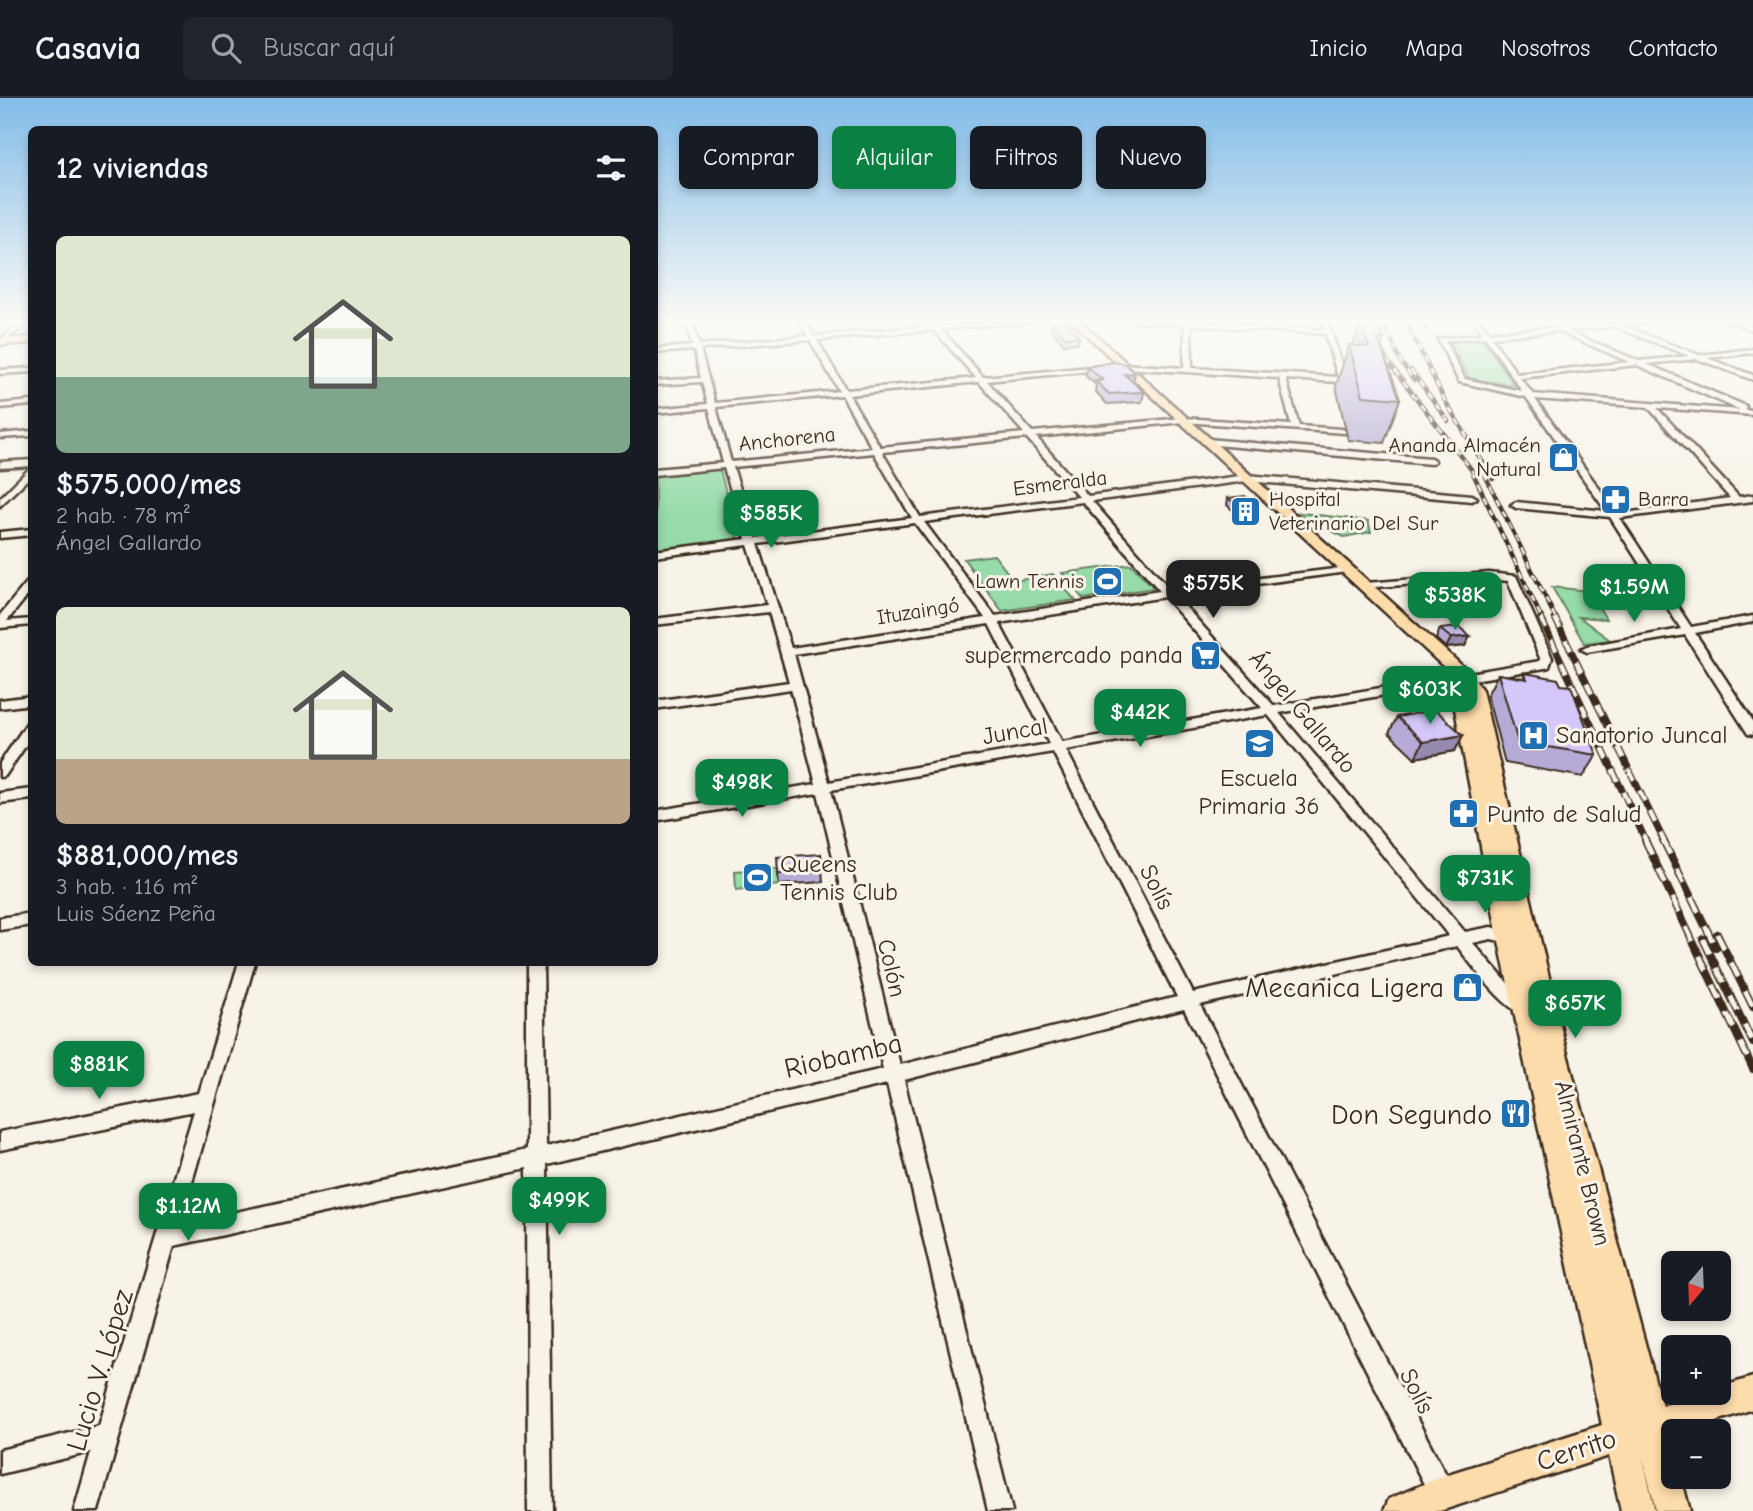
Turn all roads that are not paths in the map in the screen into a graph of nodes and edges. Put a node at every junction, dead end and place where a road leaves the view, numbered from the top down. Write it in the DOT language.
graph roads {
  1 [pos="706,386"];
  2 [pos="841,386"];
  3 [pos="914,386"];
  4 [pos="988,386"];
  5 [pos="1140,386"];
  6 [pos="1285,386"];
  7 [pos="1482,386"];
  8 [pos="1524,386"];
  9 [pos="1688,386"];
  10 [pos="845,393"];
  11 [pos="1532,396"];
  12 [pos="28,403"];
  13 [pos="1650,405"];
  14 [pos="0,406"];
  15 [pos="711,406"];
  16 [pos="658,411"];
  17 [pos="1753,413"];
  18 [pos="1178,420"];
  19 [pos="1298,428"];
  20 [pos="1342,431"];
  21 [pos="28,433"];
  22 [pos="1030,435"];
  23 [pos="0,436"];
  24 [pos="1207,442"];
  25 [pos="877,449"];
  26 [pos="1307,450"];
  27 [pos="1431,461"];
  28 [pos="1310,462"];
  29 [pos="28,463"];
  30 [pos="728,465"];
  31 [pos="0,466"];
  32 [pos="658,472"];
  33 [pos="28,473"];
  34 [pos="1242,479"];
  35 [pos="1472,498"];
  36 [pos="1753,498"];
  37 [pos="1087,499"];
  38 [pos="1737,500"];
  39 [pos="0,503"];
  40 [pos="1516,505"];
  41 [pos="1613,515"];
  42 [pos="918,521"];
  43 [pos="28,532"];
  44 [pos="0,535"];
  45 [pos="752,543"];
  46 [pos="658,554"];
  47 [pos="1341,570"];
  48 [pos="1366,586"];
  49 [pos="28,588"];
  50 [pos="1168,593"];
  51 [pos="773,608"];
  52 [pos="1753,619"];
  53 [pos="992,621"];
  54 [pos="28,622"];
  55 [pos="658,622"];
  56 [pos="0,624"];
  57 [pos="1688,631"];
  58 [pos="1587,649"];
  59 [pos="787,652"];
  60 [pos="1458,679"];
  61 [pos="796,685"];
  62 [pos="28,700"];
  63 [pos="0,704"];
  64 [pos="658,704"];
  65 [pos="1270,710"];
  66 [pos="1753,731"];
  67 [pos="28,732"];
  68 [pos="1058,747"];
  69 [pos="0,773"];
  70 [pos="824,788"];
  71 [pos="28,794"];
  72 [pos="0,798"];
  73 [pos="658,816"];
  74 [pos="28,920"];
  75 [pos="3,928"];
  76 [pos="1461,939"];
  77 [pos="1520,939"];
  78 [pos="246,966"];
  79 [pos="535,966"];
  80 [pos="1188,1001"];
  81 [pos="1526,1010"];
  82 [pos="892,1074"];
  83 [pos="205,1100"];
  84 [pos="0,1141"];
  85 [pos="537,1157"];
  86 [pos="168,1237"];
  87 [pos="1753,1393"];
  88 [pos="1636,1429"];
  89 [pos="108,1436"];
  90 [pos="0,1462"];
  91 [pos="1442,1493"];
  92 [pos="1404,1510"];
  93 [pos="86,1511"];
  94 [pos="540,1511"];
  95 [pos="1000,1511"];
  96 [pos="1638,1511"];
  97 [pos="1673,1511"];
  1 -- 15 [label="street, Colón"];
  2 -- 10 [label="street, Solís"];
  3 -- 10 [label="street"];
  4 -- 22 [label="street, Ángel Gallardo"];
  5 -- 18 [label="main road, Almirante Brown"];
  6 -- 19 [label="street"];
  7 -- 11 [label="street"];
  8 -- 11 [label="street"];
  9 -- 17 [label="street"];
  10 -- 15 [label="street"];
  10 -- 25 [label="street, Solís"];
  11 -- 13 [label="street"];
  11 -- 41 [label="street"];
  12 -- 14 [label="street"];
  13 -- 17 [label="street"];
  13 -- 38 [label="street"];
  15 -- 16 [label="street"];
  15 -- 30 [label="street, Colón"];
  18 -- 19 [label="street, Anchorena"];
  18 -- 22 [label="street, Anchorena"];
  18 -- 24 [label="main road, Almirante Brown"];
  18 -- 34 [label="main road, Almirante Brown"];
  19 -- 20 [label="street, Anchorena"];
  19 -- 26 [label="street"];
  21 -- 23 [label="street"];
  22 -- 25 [label="street, Anchorena"];
  22 -- 37 [label="street, Ángel Gallardo"];
  24 -- 26 [label="street"];
  24 -- 34 [label="main road, Almirante Brown"];
  25 -- 30 [label="street, Anchorena"];
  25 -- 42 [label="street, Solís"];
  26 -- 27 [label="street"];
  26 -- 28 [label="street"];
  29 -- 31 [label="street"];
  30 -- 32 [label="street, Anchorena"];
  30 -- 45 [label="street, Colón"];
  33 -- 39 [label="street"];
  34 -- 35 [label="street, Esmeralda"];
  34 -- 37 [label="street, Esmeralda"];
  34 -- 47 [label="main road, Almirante Brown"];
  36 -- 38 [label="street"];
  37 -- 42 [label="street, Esmeralda"];
  37 -- 50 [label="street, Ángel Gallardo"];
  38 -- 41 [label="street"];
  40 -- 41 [label="street"];
  41 -- 57 [label="street"];
  42 -- 45 [label="street, Esmeralda"];
  42 -- 53 [label="street, Solís"];
  43 -- 44 [label="street"];
  45 -- 46 [label="street, Esmeralda"];
  45 -- 51 [label="street, Colón"];
  47 -- 48 [label="main road, Almirante Brown"];
  47 -- 50 [label="street, Ituzaingó"];
  47 -- 60 [label="main road, Almirante Brown"];
  48 -- 60 [label="main road, Almirante Brown"];
  48 -- 60 [label="street, Juncal"];
  49 -- 56 [label="street"];
  50 -- 53 [label="street, Ituzaingó"];
  50 -- 65 [label="street, Ángel Gallardo"];
  51 -- 55 [label="street"];
  51 -- 59 [label="street, Colón"];
  52 -- 57 [label="street"];
  53 -- 59 [label="street, Ituzaingó"];
  53 -- 68 [label="street, Solís"];
  54 -- 56 [label="street"];
  57 -- 58 [label="street"];
  57 -- 66 [label="street"];
  59 -- 61 [label="street, Colón"];
  60 -- 65 [label="street, Juncal"];
  60 -- 77 [label="main road, Almirante Brown"];
  61 -- 64 [label="street"];
  61 -- 70 [label="street, Colón"];
  62 -- 63 [label="street"];
  65 -- 68 [label="street, Juncal"];
  65 -- 76 [label="street, Ángel Gallardo"];
  67 -- 69 [label="street"];
  68 -- 70 [label="street, Juncal"];
  68 -- 80 [label="street, Solís"];
  70 -- 73 [label="street, Juncal"];
  70 -- 82 [label="street, Colón"];
  71 -- 72 [label="street"];
  74 -- 75 [label="street"];
  76 -- 77 [label="street, Riobamba"];
  76 -- 80 [label="street, Riobamba"];
  76 -- 81 [label="street, Ángel Gallardo"];
  77 -- 81 [label="main road, Almirante Brown"];
  77 -- 88 [label="main road, Almirante Brown"];
  78 -- 83 [label="street, Lucio V. López"];
  79 -- 85 [label="street"];
  80 -- 82 [label="street, Riobamba"];
  80 -- 91 [label="street, Solís"];
  81 -- 88 [label="main road, Almirante Brown"];
  82 -- 85 [label="street, Riobamba"];
  82 -- 95 [label="street, Colón"];
  83 -- 84 [label="street"];
  83 -- 86 [label="street, Lucio V. López"];
  85 -- 86 [label="street, Riobamba"];
  85 -- 94 [label="street"];
  86 -- 89 [label="street, Lucio V. López"];
  87 -- 88 [label="main road, Cerrito"];
  88 -- 91 [label="main road, Cerrito"];
  88 -- 96 [label="main road, Almirante Brown"];
  88 -- 97 [label="main road, Almirante Brown"];
  89 -- 90 [label="street"];
  89 -- 93 [label="street, Lucio V. López"];
  91 -- 92 [label="main road, Cerrito"];
}
